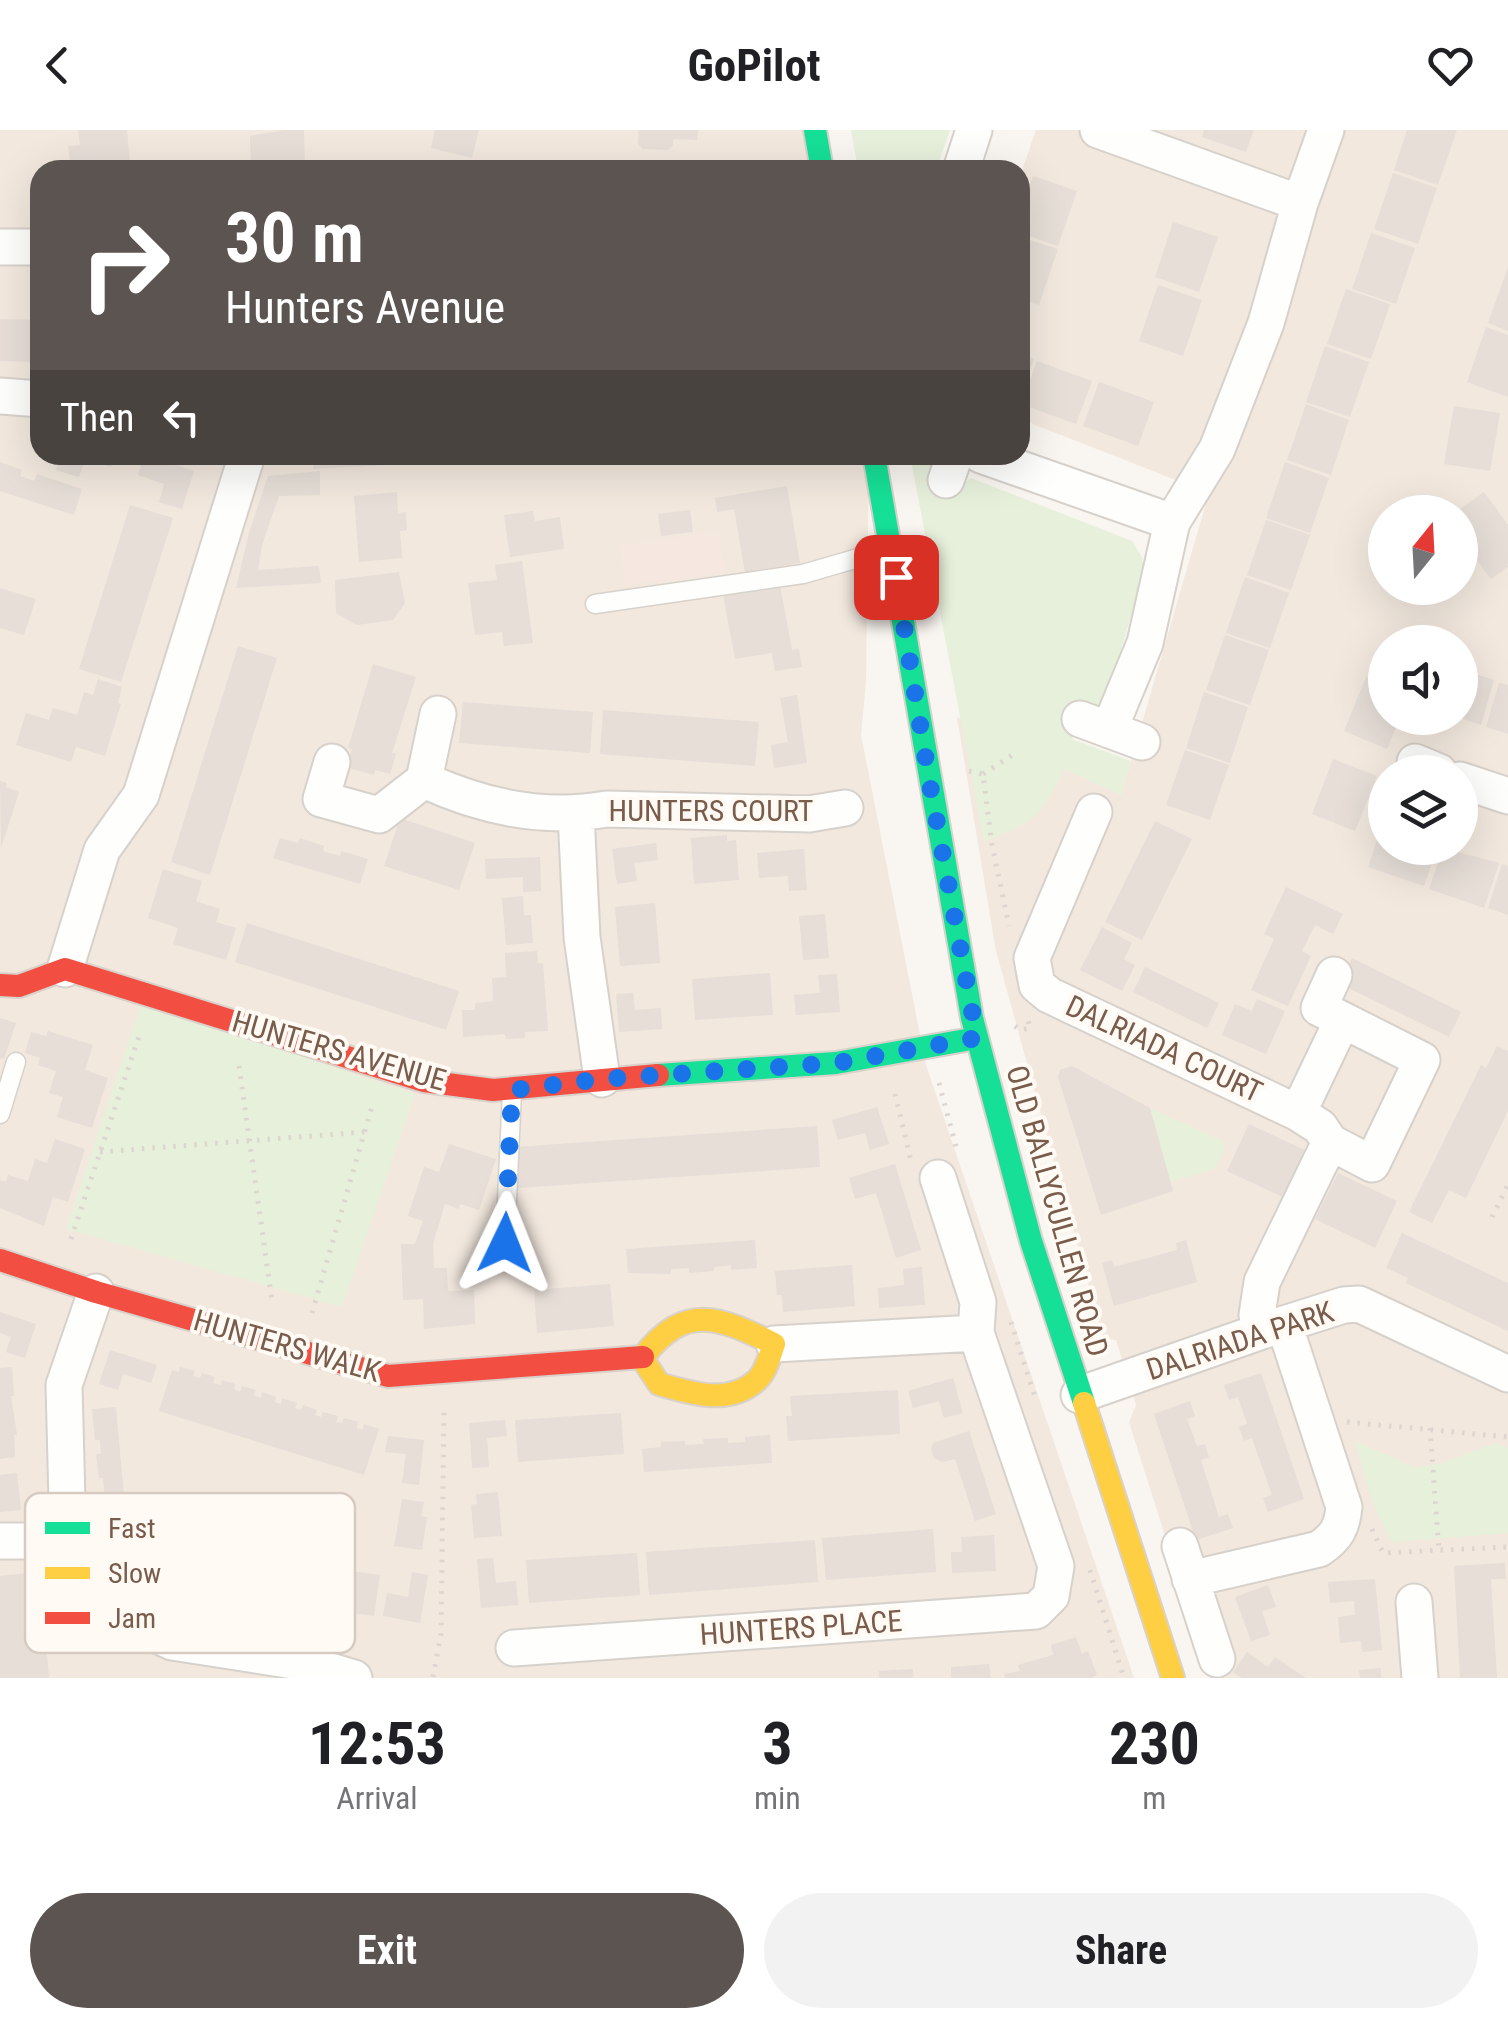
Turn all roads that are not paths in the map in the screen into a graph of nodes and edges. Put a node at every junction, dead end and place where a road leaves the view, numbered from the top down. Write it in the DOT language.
graph roads {
  1 [pos="815,130"];
  2 [pos="974,130"];
  3 [pos="1098,130"];
  4 [pos="1326,130"];
  5 [pos="820,160"];
  6 [pos="964,160"];
  7 [pos="1300,202"];
  8 [pos="0,247"];
  9 [pos="30,247"];
  10 [pos="0,396"];
  11 [pos="30,398"];
  12 [pos="244,465"];
  13 [pos="876,465"];
  14 [pos="1010,465"];
  15 [pos="1172,522"];
  16 [pos="891,549"];
  17 [pos="595,604"];
  18 [pos="438,714"];
  19 [pos="1142,742"];
  20 [pos="332,762"];
  21 [pos="424,780"];
  22 [pos="1478,786"];
  23 [pos="1508,796"];
  24 [pos="846,808"];
  25 [pos="1094,812"];
  26 [pos="576,814"];
  27 [pos="65,969"];
  28 [pos="1334,975"];
  29 [pos="0,985"];
  30 [pos="1342,1021"];
  31 [pos="977,1038"];
  32 [pos="16,1062"];
  33 [pos="602,1079"];
  34 [pos="512,1090"];
  35 [pos="1298,1113"];
  36 [pos="0,1114"];
  37 [pos="1330,1142"];
  38 [pos="938,1172"];
  39 [pos="505,1243"];
  40 [pos="0,1260"];
  41 [pos="96,1292"];
  42 [pos="1273,1328"];
  43 [pos="976,1332"];
  44 [pos="774,1344"];
  45 [pos="642,1358"];
  46 [pos="1508,1374"];
  47 [pos="1079,1395"];
  48 [pos="67,1493"];
  49 [pos="1414,1602"];
  50 [pos="514,1648"];
  51 [pos="242,1653"];
  52 [pos="1217,1658"];
  53 [pos="354,1678"];
  54 [pos="1172,1678"];
  55 [pos="1420,1678"];
  1 -- 5 [label="street"];
  2 -- 6 [label="street"];
  3 -- 7 [label="street"];
  4 -- 7 [label="street"];
  7 -- 15 [label="street"];
  8 -- 9 [label="street"];
  10 -- 11 [label="street"];
  12 -- 27 [label="street"];
  13 -- 16 [label="street, OLD BALLYCULLEN ROAD"];
  14 -- 15 [label="street"];
  15 -- 19 [label="street"];
  16 -- 17 [label="lane"];
  16 -- 31 [label="street, OLD BALLYCULLEN ROAD"];
  18 -- 21 [label="street"];
  20 -- 21 [label="street"];
  21 -- 26 [label="street, HUNTERS COURT"];
  22 -- 23 [label="street"];
  24 -- 26 [label="street, HUNTERS COURT"];
  25 -- 35 [label="street, DALRIADA COURT"];
  26 -- 33 [label="street, HUNTERS COURT"];
  27 -- 29 [label="street"];
  27 -- 34 [label="street, HUNTERS AVENUE"];
  28 -- 30 [label="street"];
  30 -- 35 [label="street, DALRIADA COURT"];
  30 -- 37 [label="street, DALRIADA COURT"];
  31 -- 33 [label="street, HUNTERS AVENUE"];
  31 -- 47 [label="street, OLD BALLYCULLEN ROAD"];
  32 -- 36 [label="lane"];
  33 -- 34 [label="street, HUNTERS AVENUE"];
  34 -- 39 [label="lane"];
  35 -- 37 [label="street, DALRIADA COURT"];
  37 -- 42 [label="street"];
  38 -- 43 [label="street"];
  40 -- 41 [label="street, HUNTERS WALK"];
  41 -- 45 [label="street, HUNTERS WALK"];
  41 -- 48 [label="street"];
  42 -- 46 [label="street, DALRIADA PARK"];
  42 -- 47 [label="street, DALRIADA PARK"];
  42 -- 52 [label="street"];
  43 -- 44 [label="street"];
  43 -- 50 [label="street, HUNTERS PLACE"];
  44 -- 45 [label="street"];
  44 -- 45 [label="street"];
  47 -- 54 [label="street, OLD BALLYCULLEN ROAD"];
  49 -- 55 [label="street"];
  51 -- 53 [label="street"];
}
